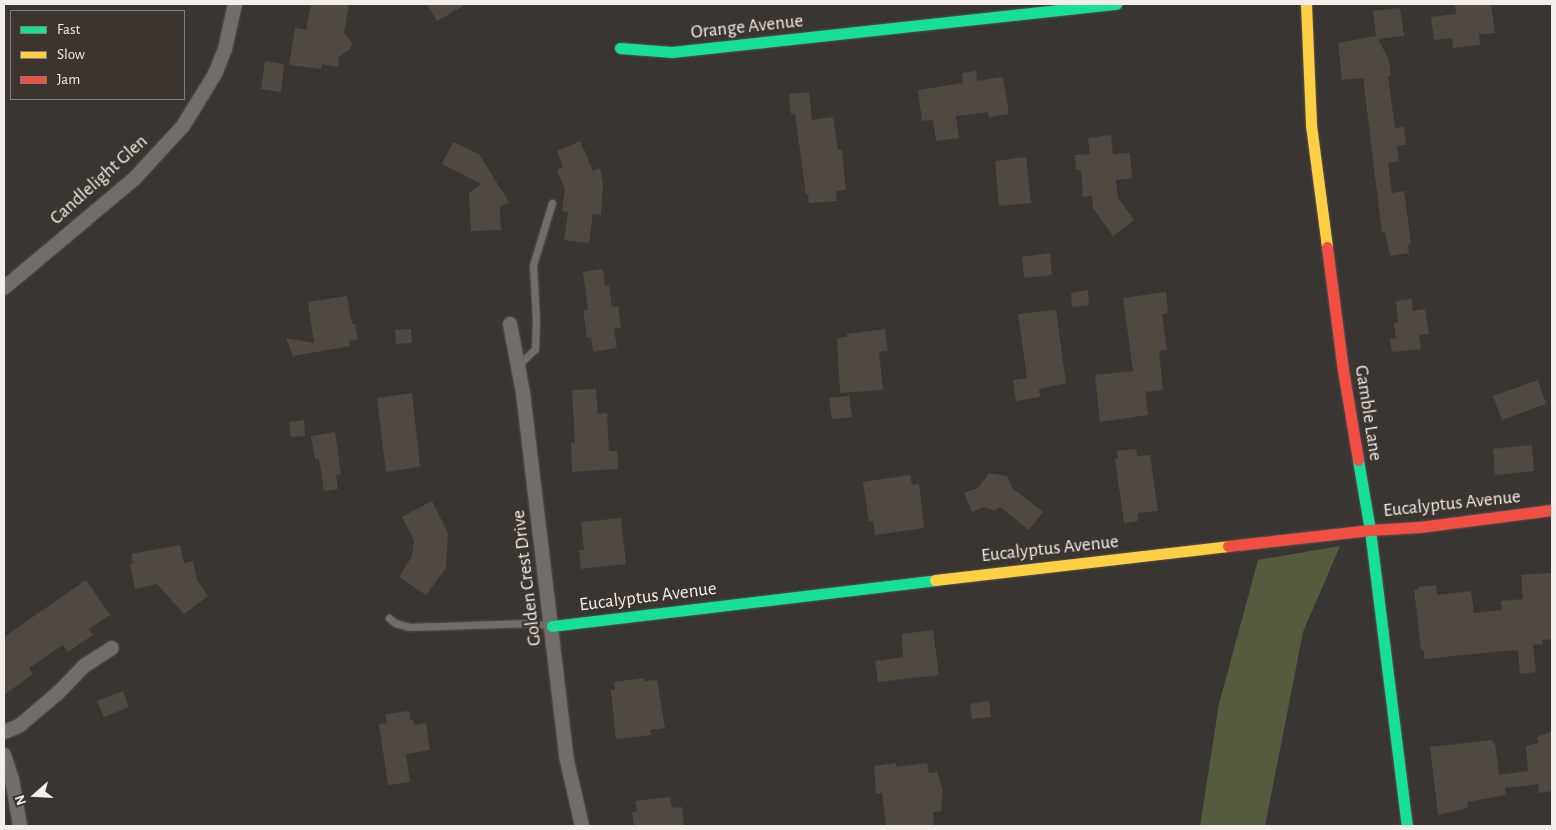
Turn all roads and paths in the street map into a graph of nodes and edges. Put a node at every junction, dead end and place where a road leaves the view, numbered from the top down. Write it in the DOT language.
graph roads {
  1 [pos="235,4"];
  2 [pos="1116,4"];
  3 [pos="1306,4"];
  4 [pos="620,48"];
  5 [pos="552,203"];
  6 [pos="4,288"];
  7 [pos="510,324"];
  8 [pos="518,365"];
  9 [pos="1552,510"];
  10 [pos="1370,530"];
  11 [pos="389,618"];
  12 [pos="552,626"];
  13 [pos="112,648"];
  14 [pos="4,732"];
  15 [pos="4,755"];
  16 [pos="20,826"];
  17 [pos="582,826"];
  18 [pos="1407,826"];
  1 -- 6 [label="street, Candlelight Glen"];
  2 -- 4 [label="street, Orange Avenue"];
  3 -- 10 [label="street, Gamble Lane"];
  5 -- 8 [label="lane"];
  7 -- 8 [label="street, Golden Crest Drive"];
  8 -- 12 [label="street, Golden Crest Drive"];
  9 -- 10 [label="street, Eucalyptus Avenue"];
  10 -- 12 [label="street, Eucalyptus Avenue"];
  10 -- 18 [label="street, Gamble Lane"];
  11 -- 12 [label="lane"];
  12 -- 17 [label="street, Golden Crest Drive"];
  13 -- 14 [label="street"];
  15 -- 16 [label="street"];
}
